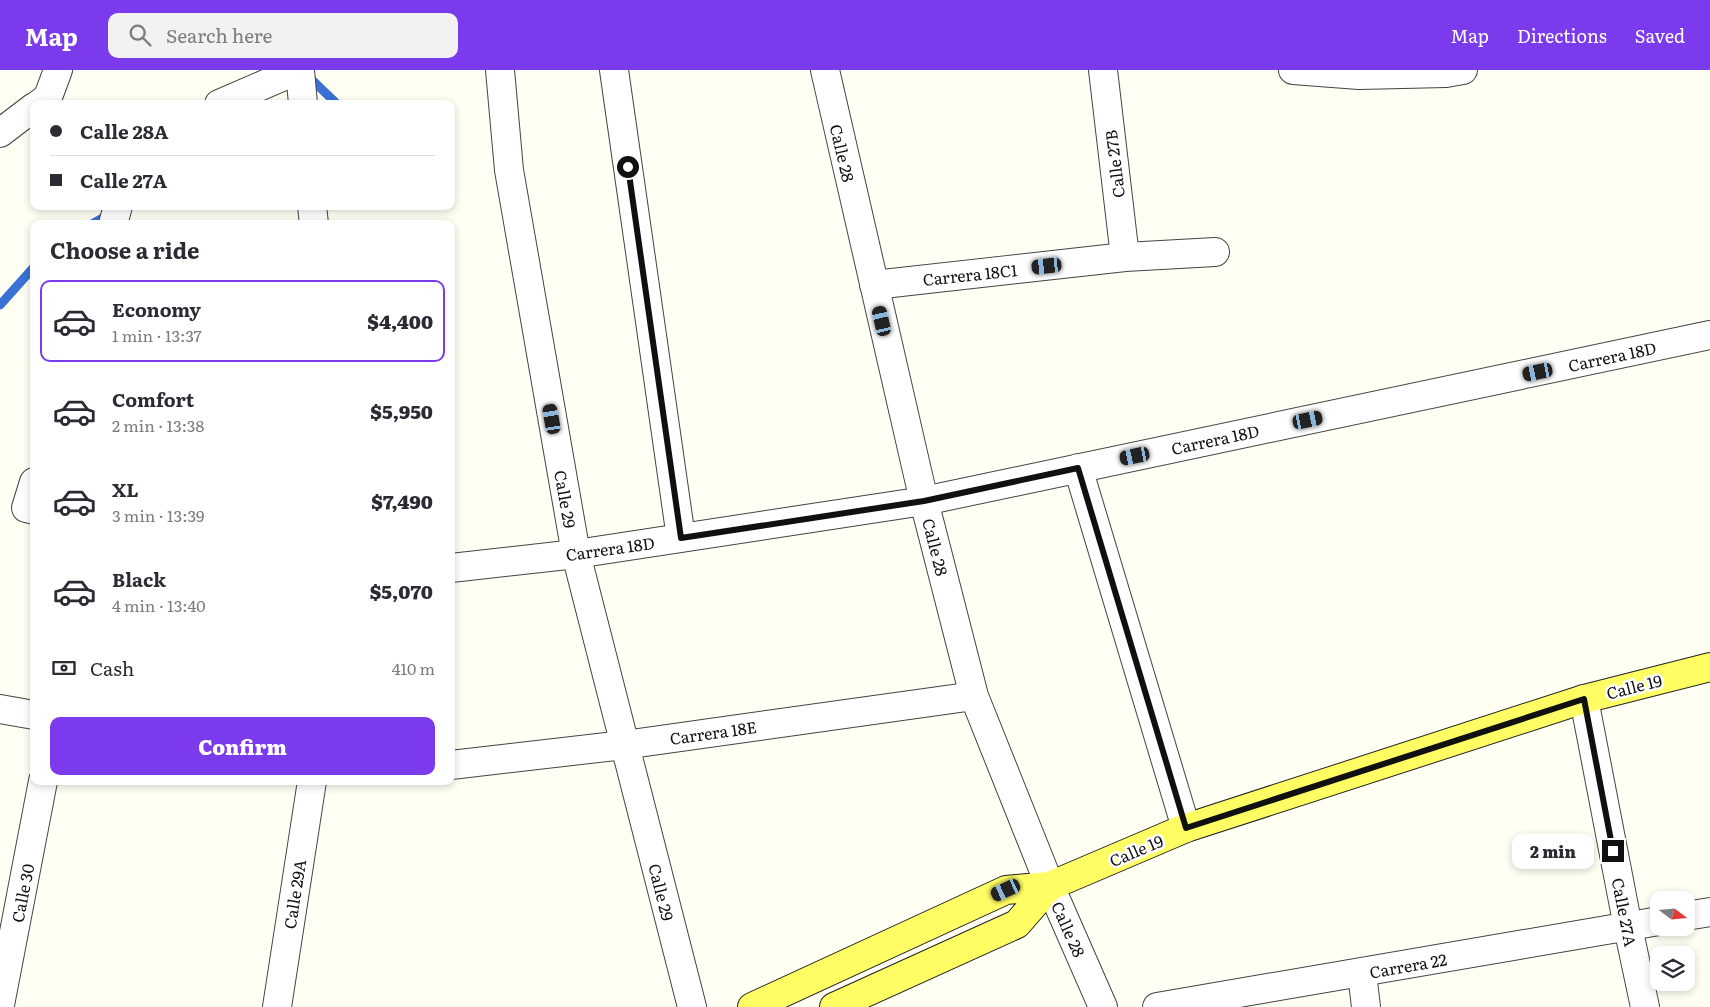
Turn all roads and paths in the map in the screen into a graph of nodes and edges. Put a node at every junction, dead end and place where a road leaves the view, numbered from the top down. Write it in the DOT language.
graph roads {
  1 [pos="58,70"];
  2 [pos="299,70"];
  3 [pos="500,70"];
  4 [pos="614,70"];
  5 [pos="825,70"];
  6 [pos="1104,70"];
  7 [pos="1293,70"];
  8 [pos="1463,70"];
  9 [pos="44,100"];
  10 [pos="228,100"];
  11 [pos="303,100"];
  12 [pos="30,111"];
  13 [pos="0,133"];
  14 [pos="1215,252"];
  15 [pos="1125,257"];
  16 [pos="874,285"];
  17 [pos="1710,335"];
  18 [pos="1078,468"];
  19 [pos="924,501"];
  20 [pos="681,538"];
  21 [pos="576,554"];
  22 [pos="455,568"];
  23 [pos="1710,667"];
  24 [pos="974,696"];
  25 [pos="1584,699"];
  26 [pos="0,709"];
  27 [pos="30,714"];
  28 [pos="624,745"];
  29 [pos="455,765"];
  30 [pos="42,785"];
  31 [pos="311,785"];
  32 [pos="1186,828"];
  33 [pos="1050,886"];
  34 [pos="1710,912"];
  35 [pos="1695,914"];
  36 [pos="1650,923"];
  37 [pos="1628,927"];
  38 [pos="1362,973"];
  39 [pos="0,1005"];
  40 [pos="277,1007"];
  41 [pos="692,1007"];
  42 [pos="752,1007"];
  43 [pos="834,1007"];
  44 [pos="1103,1007"];
  45 [pos="1157,1007"];
  46 [pos="1366,1007"];
  47 [pos="1646,1007"];
  1 -- 9 [label="street"];
  2 -- 10 [label="street"];
  2 -- 11 [label="street"];
  3 -- 21 [label="street, Calle 29"];
  4 -- 20 [label="street"];
  5 -- 16 [label="street, Calle 28"];
  6 -- 15 [label="street, Calle 27B"];
  7 -- 8 [label="street"];
  12 -- 13 [label="street"];
  14 -- 15 [label="street, Carrera 18C1"];
  15 -- 16 [label="street, Carrera 18C1"];
  16 -- 19 [label="street, Calle 28"];
  17 -- 18 [label="street, Carrera 18D"];
  18 -- 19 [label="street, Carrera 18D"];
  18 -- 32 [label="street"];
  19 -- 20 [label="street, Carrera 18D"];
  19 -- 24 [label="street, Calle 28"];
  20 -- 21 [label="street, Carrera 18D"];
  21 -- 22 [label="street, Carrera 18D"];
  21 -- 28 [label="street, Calle 29"];
  23 -- 25 [label="main road, Calle 19"];
  24 -- 28 [label="street, Carrera 18E"];
  24 -- 33 [label="street, Calle 28"];
  25 -- 32 [label="main road, Calle 19"];
  25 -- 37 [label="street, Calle 27A"];
  26 -- 27 [label="street"];
  28 -- 29 [label="street, Carrera 18E"];
  28 -- 41 [label="street, Calle 29"];
  30 -- 39 [label="street, Calle 30"];
  31 -- 40 [label="street, Calle 29A"];
  32 -- 33 [label="main road, Calle 19"];
  33 -- 42 [label="main road, Calle 19"];
  33 -- 43 [label="main road, Calle 19"];
  33 -- 44 [label="street, Calle 28"];
  34 -- 35 [label="street"];
  36 -- 37 [label="street, Carrera 22"];
  37 -- 38 [label="street, Carrera 22"];
  37 -- 47 [label="street, Calle 27A"];
  38 -- 45 [label="street, Carrera 22"];
  38 -- 46 [label="street"];
}
